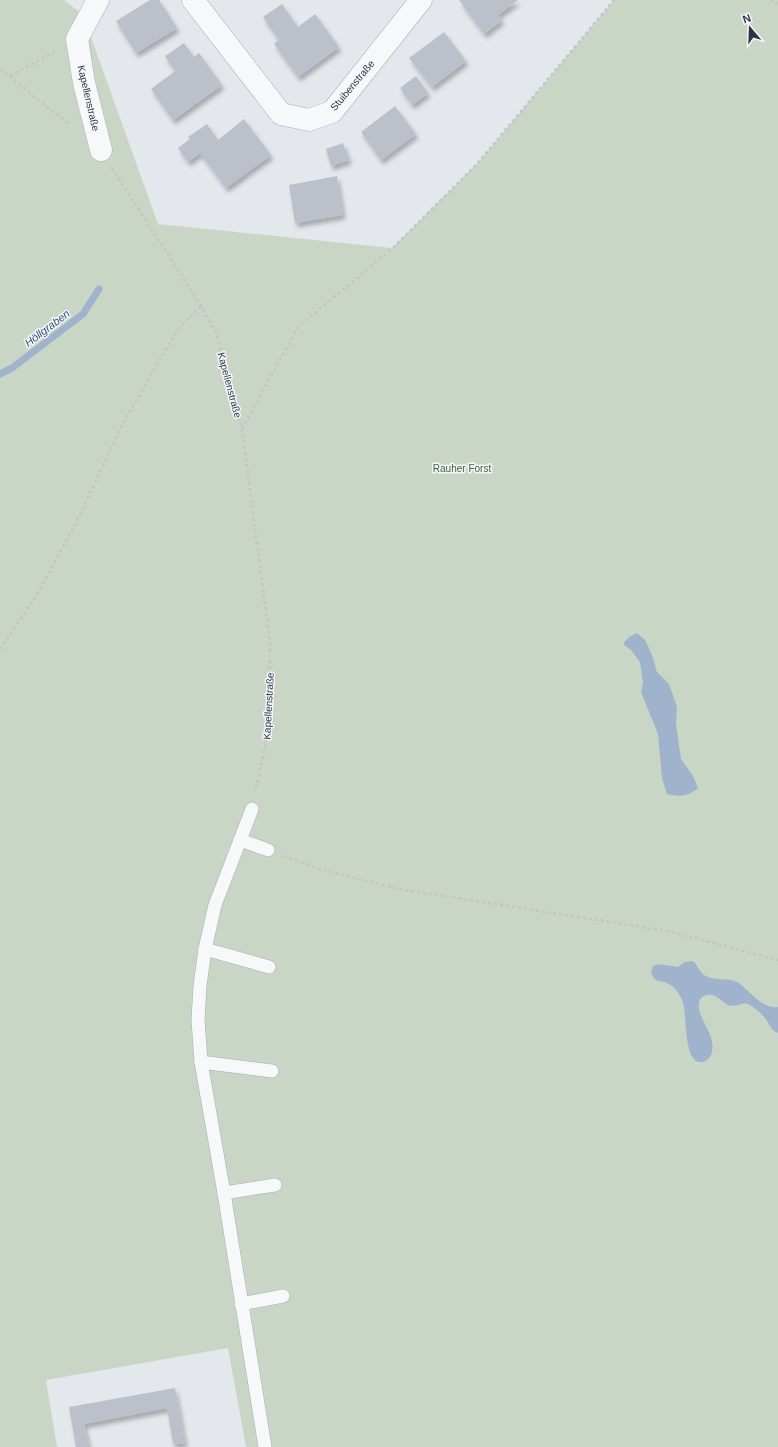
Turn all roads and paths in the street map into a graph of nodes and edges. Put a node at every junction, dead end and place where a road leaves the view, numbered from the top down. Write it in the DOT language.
graph roads {
  1 [pos="98,0"];
  2 [pos="193,0"];
  3 [pos="421,0"];
  4 [pos="614,0"];
  5 [pos="770,0"];
  6 [pos="778,4"];
  7 [pos="77,40"];
  8 [pos="0,69"];
  9 [pos="10,76"];
  10 [pos="70,125"];
  11 [pos="101,150"];
  12 [pos="201,306"];
  13 [pos="242,429"];
  14 [pos="0,649"];
  15 [pos="252,808"];
  16 [pos="240,840"];
  17 [pos="268,850"];
  18 [pos="205,949"];
  19 [pos="778,960"];
  20 [pos="269,967"];
  21 [pos="200,1062"];
  22 [pos="272,1071"];
  23 [pos="275,1185"];
  24 [pos="224,1193"];
  25 [pos="283,1296"];
  26 [pos="241,1304"];
  27 [pos="265,1447"];
  1 -- 7 [label="street"];
  2 -- 3 [label="street, Stuibenstraße"];
  4 -- 13 [label="path"];
  5 -- 6 [label="path"];
  7 -- 9 [label="path"];
  7 -- 11 [label="street, Kapellenstraße"];
  8 -- 9 [label="path"];
  9 -- 10 [label="path"];
  11 -- 12 [label="path, Kapellenstraße"];
  12 -- 13 [label="path, Kapellenstraße"];
  12 -- 14 [label="path"];
  13 -- 15 [label="path, Kapellenstraße"];
  15 -- 16 [label="lane"];
  16 -- 17 [label="lane"];
  16 -- 18 [label="lane"];
  17 -- 19 [label="path"];
  18 -- 20 [label="lane"];
  18 -- 21 [label="lane"];
  21 -- 22 [label="lane"];
  21 -- 24 [label="lane"];
  23 -- 24 [label="lane"];
  24 -- 26 [label="lane"];
  25 -- 26 [label="lane"];
  26 -- 27 [label="lane"];
}
